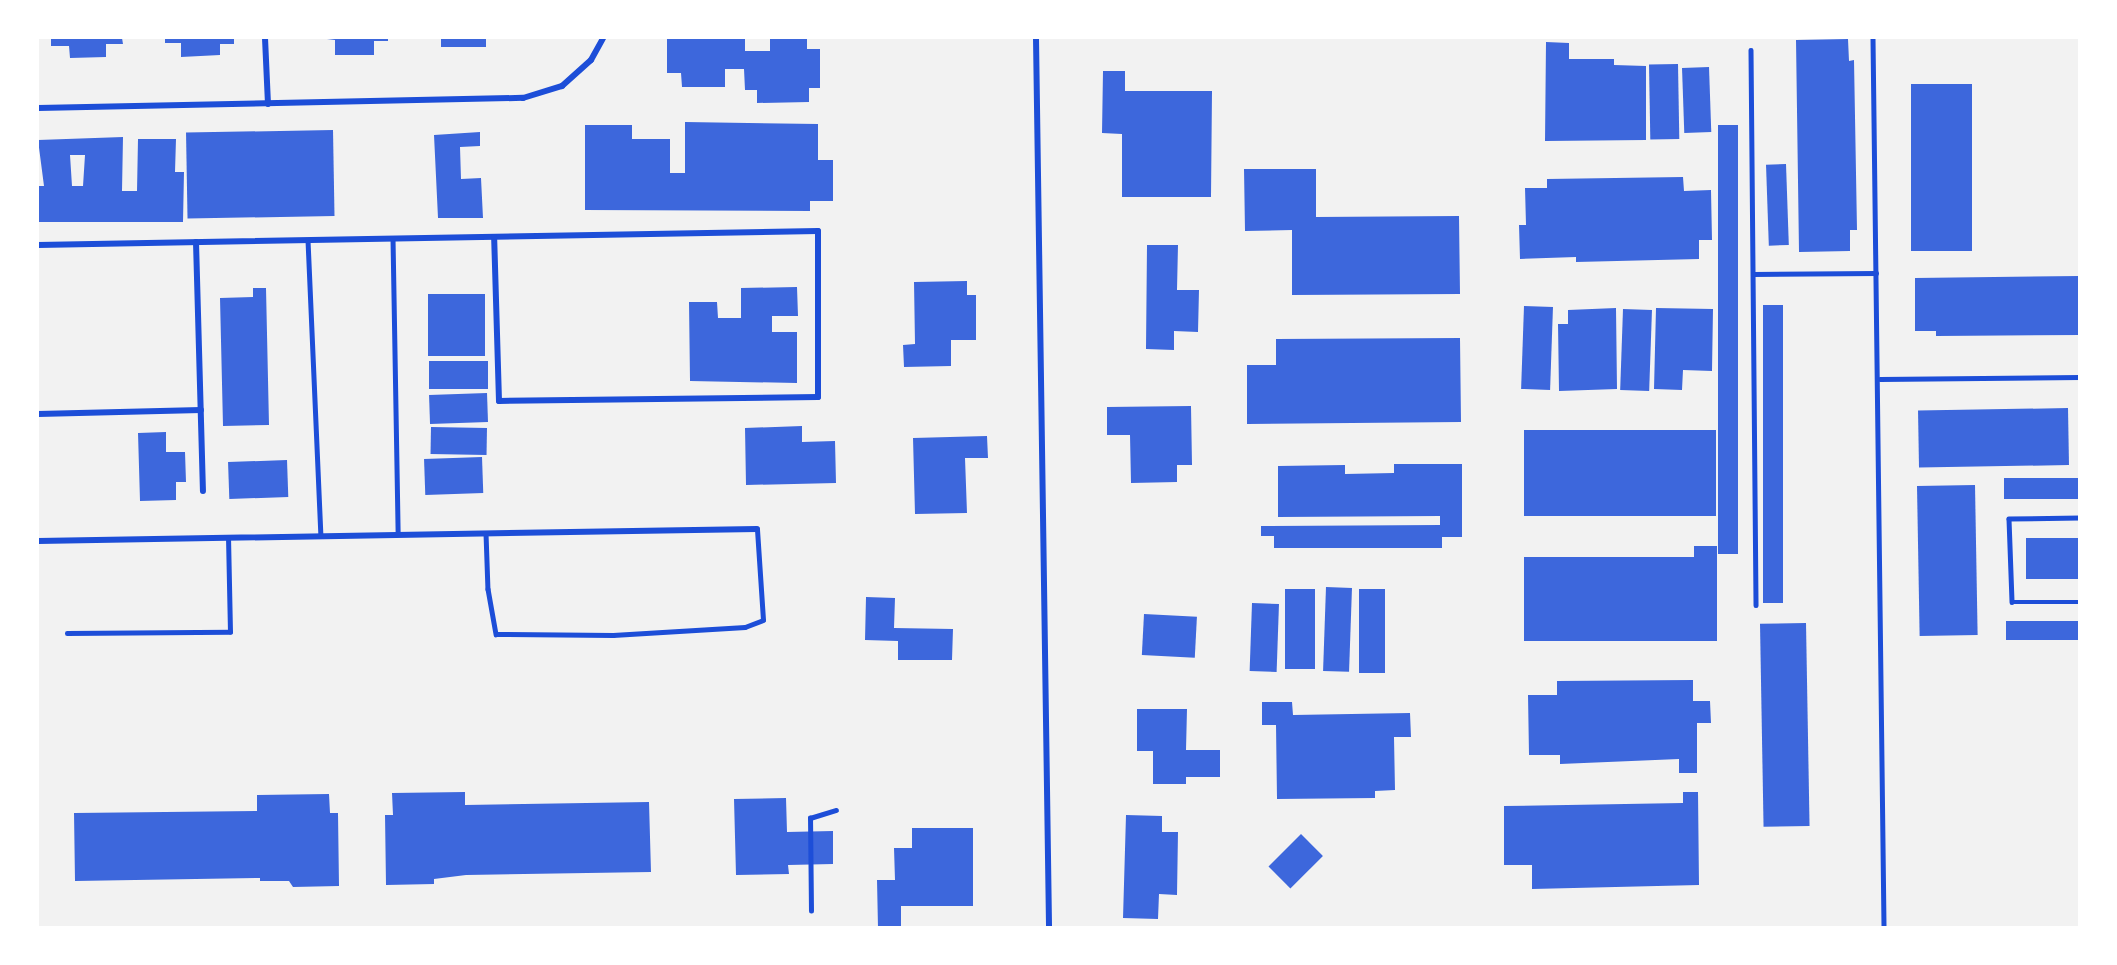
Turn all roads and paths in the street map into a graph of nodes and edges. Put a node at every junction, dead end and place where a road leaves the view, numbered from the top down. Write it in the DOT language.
graph roads {
  1 [pos="265,38"];
  2 [pos="603,38"];
  3 [pos="1036,38"];
  4 [pos="1873,38"];
  5 [pos="1751,50"];
  6 [pos="268,104"];
  7 [pos="38,108"];
  8 [pos="494,237"];
  9 [pos="393,238"];
  10 [pos="308,240"];
  11 [pos="196,242"];
  12 [pos="38,245"];
  13 [pos="1876,273"];
  14 [pos="1753,274"];
  15 [pos="2079,377"];
  16 [pos="1880,379"];
  17 [pos="201,410"];
  18 [pos="38,414"];
  19 [pos="203,491"];
  20 [pos="2079,518"];
  21 [pos="757,529"];
  22 [pos="486,533"];
  23 [pos="398,534"];
  24 [pos="321,536"];
  25 [pos="228,538"];
  26 [pos="38,541"];
  27 [pos="2079,602"];
  28 [pos="1756,606"];
  29 [pos="67,633"];
  30 [pos="836,810"];
  31 [pos="811,911"];
  32 [pos="1049,927"];
  33 [pos="1884,927"];
  1 -- 6 [label="street"];
  2 -- 6 [label="street"];
  3 -- 32 [label="street"];
  4 -- 13 [label="lane"];
  5 -- 14 [label="lane"];
  6 -- 7 [label="street"];
  8 -- 8 [label="street"];
  8 -- 9 [label="street"];
  9 -- 10 [label="street"];
  9 -- 23 [label="lane"];
  10 -- 11 [label="street"];
  10 -- 24 [label="lane"];
  11 -- 12 [label="street"];
  11 -- 17 [label="street"];
  13 -- 14 [label="lane"];
  13 -- 16 [label="lane"];
  14 -- 28 [label="lane"];
  15 -- 16 [label="lane"];
  16 -- 33 [label="lane"];
  17 -- 18 [label="street"];
  17 -- 19 [label="street"];
  20 -- 27 [label="lane"];
  21 -- 22 [label="street"];
  21 -- 22 [label="lane"];
  22 -- 23 [label="street"];
  23 -- 24 [label="street"];
  24 -- 25 [label="street"];
  25 -- 26 [label="street"];
  25 -- 29 [label="lane"];
  30 -- 31 [label="lane"];
}
